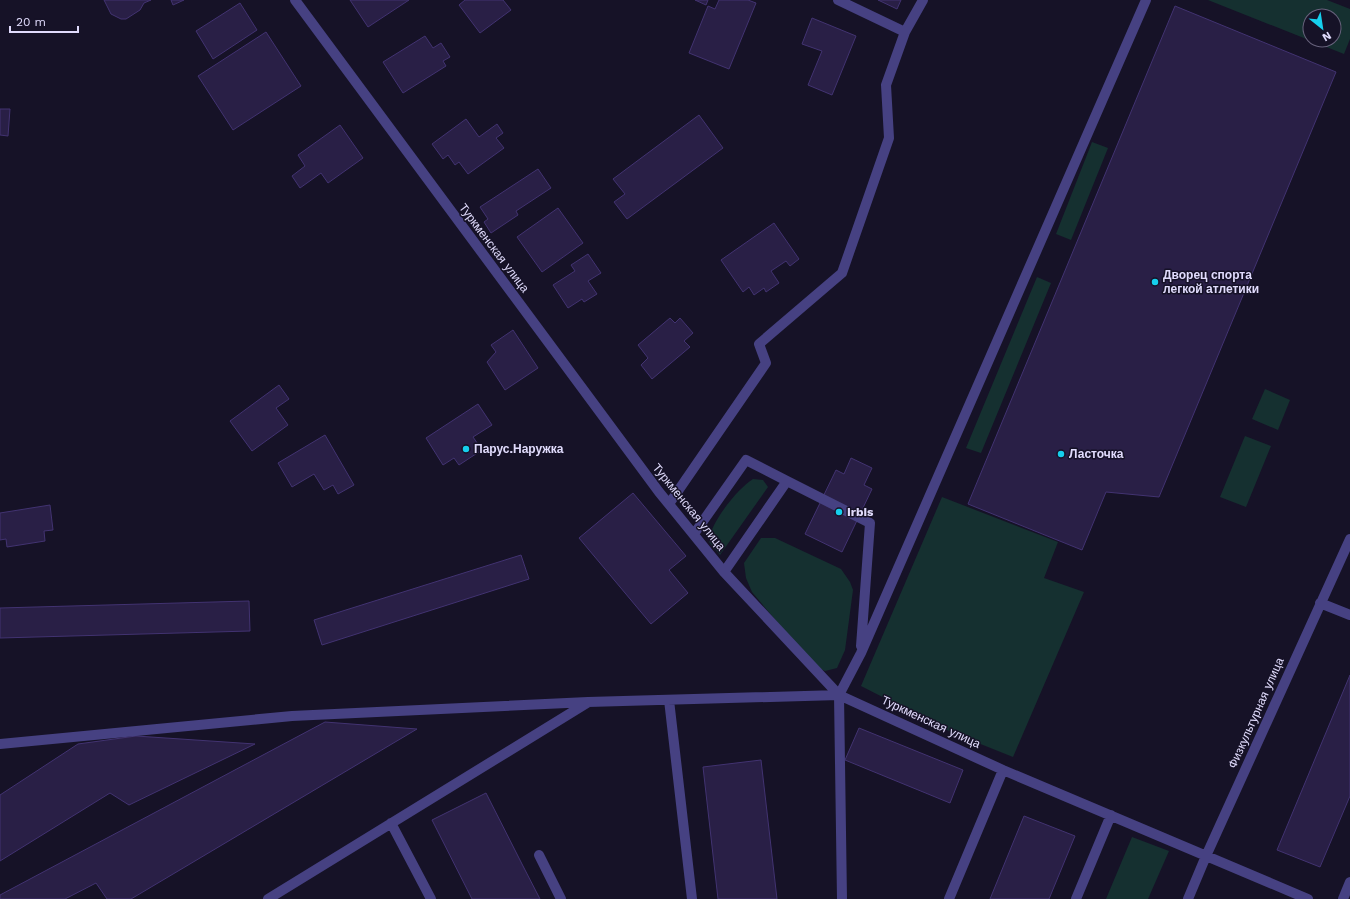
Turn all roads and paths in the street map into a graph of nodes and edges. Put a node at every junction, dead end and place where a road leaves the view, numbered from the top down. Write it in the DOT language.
graph roads {
  1 [pos="295,0"];
  2 [pos="838,0"];
  3 [pos="923,0"];
  4 [pos="1146,0"];
  5 [pos="905,32"];
  6 [pos="787,481"];
  7 [pos="669,504"];
  8 [pos="694,534"];
  9 [pos="1350,539"];
  10 [pos="724,572"];
  11 [pos="1320,603"];
  12 [pos="1350,616"];
  13 [pos="861,653"];
  14 [pos="839,695"];
  15 [pos="669,700"];
  16 [pos="588,702"];
  17 [pos="0,744"];
  18 [pos="1003,770"];
  19 [pos="1111,815"];
  20 [pos="391,823"];
  21 [pos="539,855"];
  22 [pos="1206,856"];
  23 [pos="1350,882"];
  24 [pos="268,899"];
  25 [pos="431,899"];
  26 [pos="561,899"];
  27 [pos="692,899"];
  28 [pos="842,899"];
  29 [pos="949,899"];
  30 [pos="1076,899"];
  31 [pos="1188,899"];
  32 [pos="1308,899"];
  33 [pos="1343,899"];
  1 -- 7 [label="street, Туркменская улица"];
  2 -- 5 [label="street"];
  3 -- 5 [label="street"];
  4 -- 13 [label="street"];
  5 -- 7 [label="street"];
  6 -- 8 [label="street"];
  6 -- 10 [label="street"];
  6 -- 13 [label="street"];
  7 -- 8 [label="street, Туркменская улица"];
  8 -- 10 [label="street, Туркменская улица"];
  9 -- 11 [label="street, Физкультурная улица"];
  10 -- 14 [label="street, Туркменская улица"];
  11 -- 12 [label="street"];
  11 -- 22 [label="street, Физкультурная улица"];
  13 -- 14 [label="street"];
  14 -- 15 [label="street"];
  14 -- 18 [label="street, Туркменская улица"];
  14 -- 28 [label="street"];
  15 -- 16 [label="street"];
  15 -- 27 [label="street"];
  16 -- 17 [label="street"];
  16 -- 20 [label="street"];
  18 -- 19 [label="street, Туркменская улица"];
  18 -- 29 [label="street"];
  19 -- 22 [label="street, Туркменская улица"];
  19 -- 30 [label="street"];
  20 -- 24 [label="street"];
  20 -- 25 [label="street"];
  21 -- 26 [label="street"];
  22 -- 31 [label="street, Физкультурная улица"];
  22 -- 32 [label="street, Туркменская улица"];
  23 -- 33 [label="street"];
}
